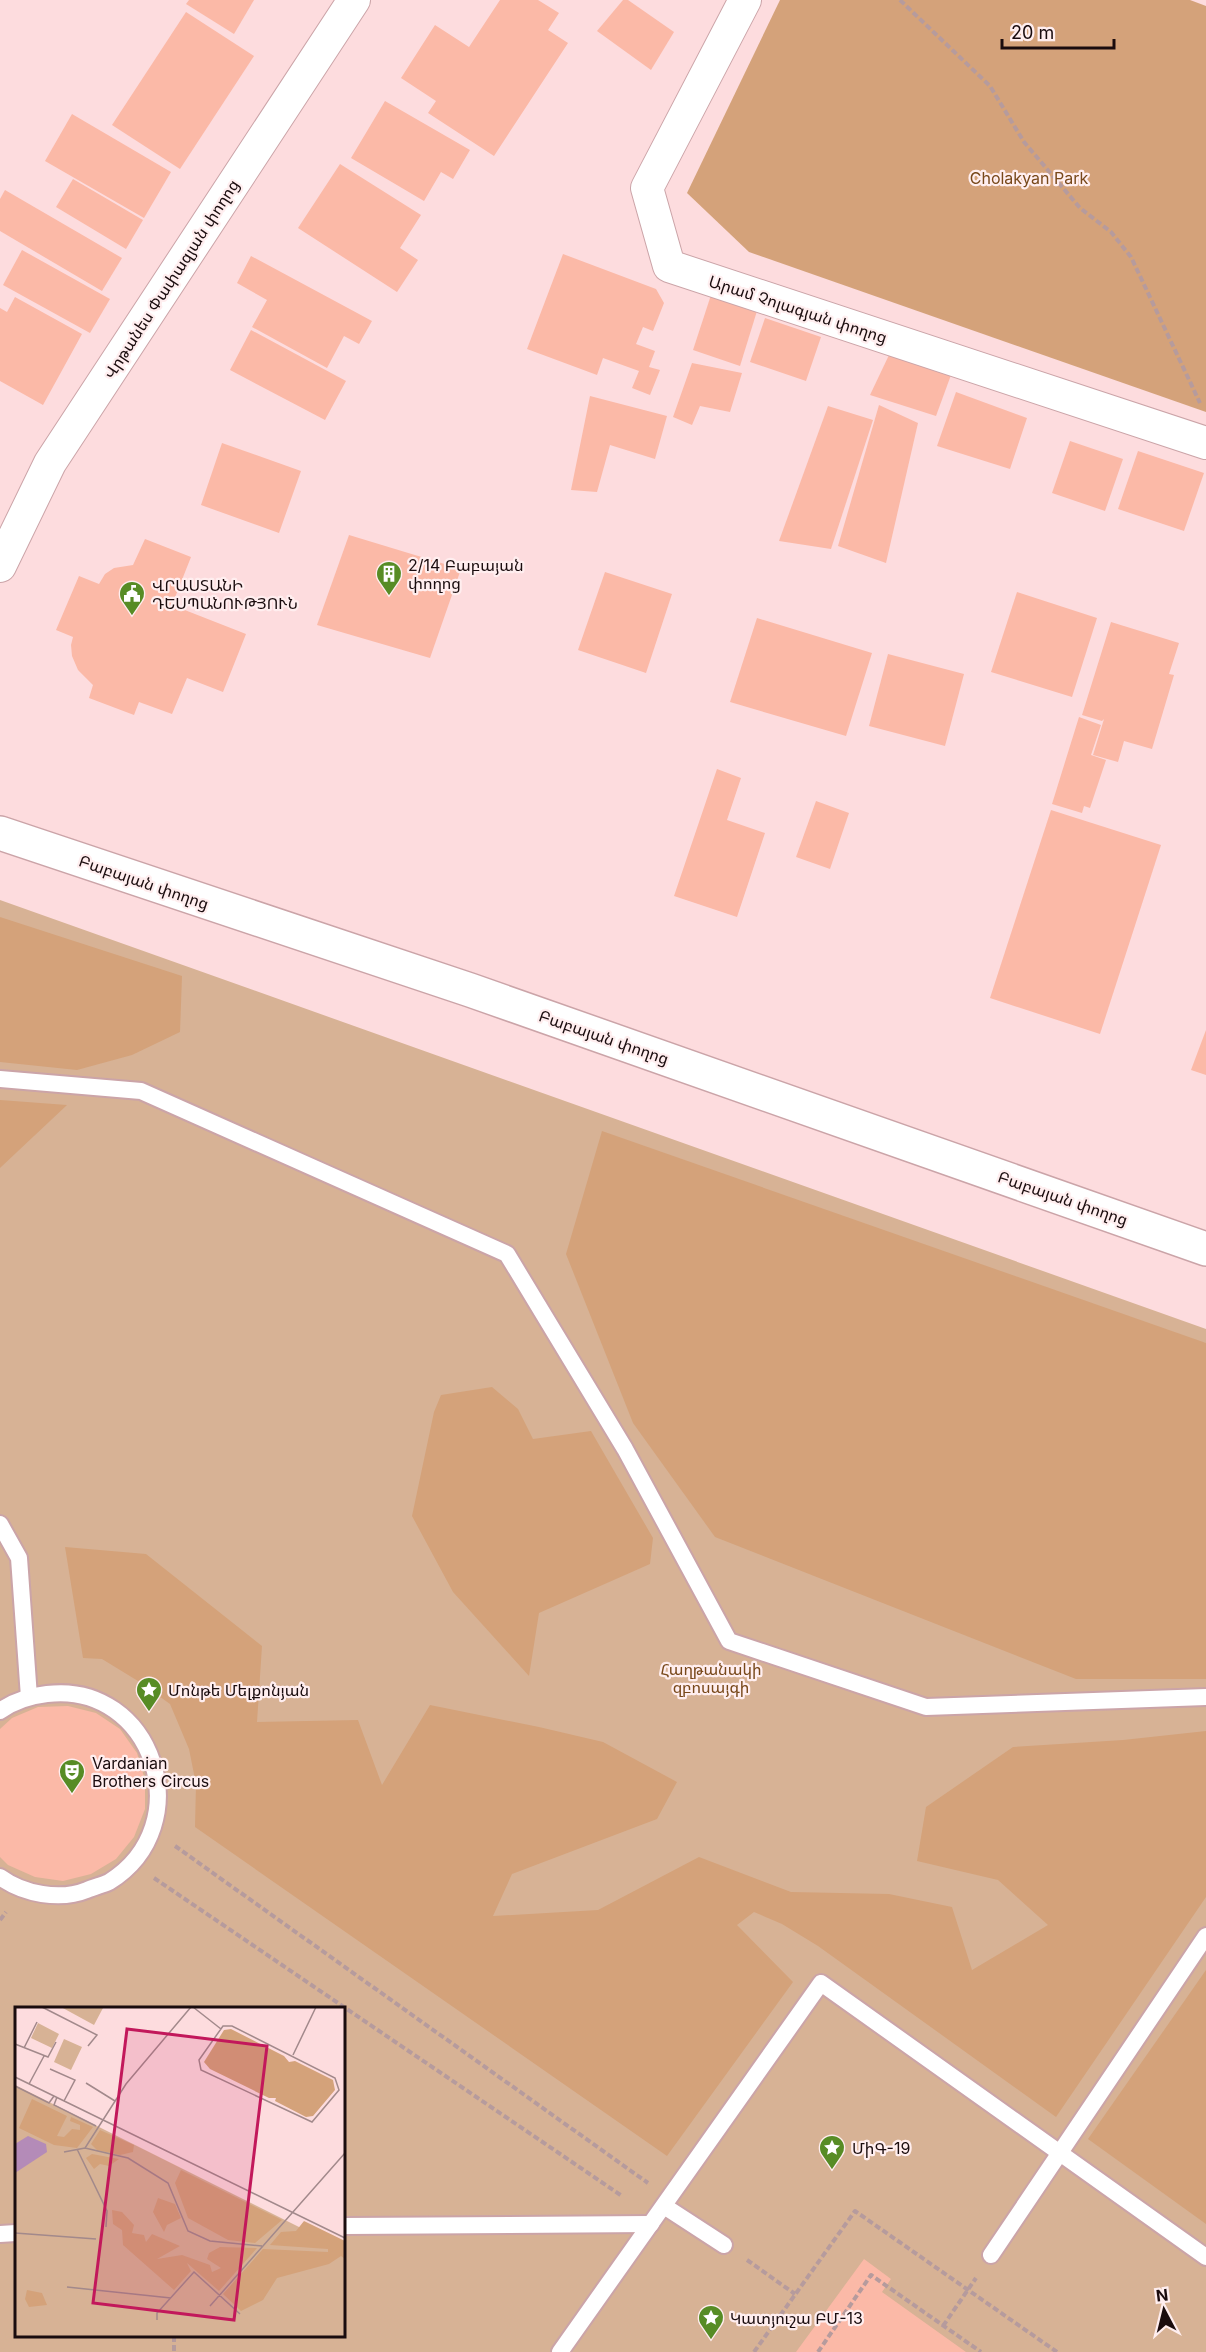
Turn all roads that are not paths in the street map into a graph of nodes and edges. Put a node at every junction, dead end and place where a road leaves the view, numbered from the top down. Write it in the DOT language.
graph roads {
  1 [pos="354,0"];
  2 [pos="745,0"];
  3 [pos="1206,443"];
  4 [pos="0,566"];
  5 [pos="0,833"];
  6 [pos="0,1079"];
  7 [pos="1206,1249"];
  8 [pos="0,1524"];
  9 [pos="29,1696"];
  10 [pos="1206,1697"];
  11 [pos="0,1711"];
  12 [pos="0,1877"];
  13 [pos="1206,1936"];
  14 [pos="1060,2153"];
  15 [pos="660,2211"];
  16 [pos="345,2226"];
  17 [pos="15,2233"];
  18 [pos="0,2234"];
  19 [pos="724,2245"];
  20 [pos="991,2255"];
  21 [pos="1206,2257"];
  22 [pos="560,2352"];
  1 -- 4 [label="street, Վրթանես Փափազյան փողոց"];
  2 -- 3 [label="street, Արամ Չոլագյան փողոց"];
  5 -- 7 [label="street, Բաբայան փողոց"];
  6 -- 10 [label="lane"];
  8 -- 9 [label="lane"];
  9 -- 11 [label="lane"];
  9 -- 12 [label="lane"];
  13 -- 14 [label="lane"];
  14 -- 15 [label="lane"];
  14 -- 20 [label="lane"];
  14 -- 21 [label="lane"];
  15 -- 16 [label="lane"];
  15 -- 19 [label="lane"];
  15 -- 22 [label="lane"];
  17 -- 18 [label="lane"];
}
